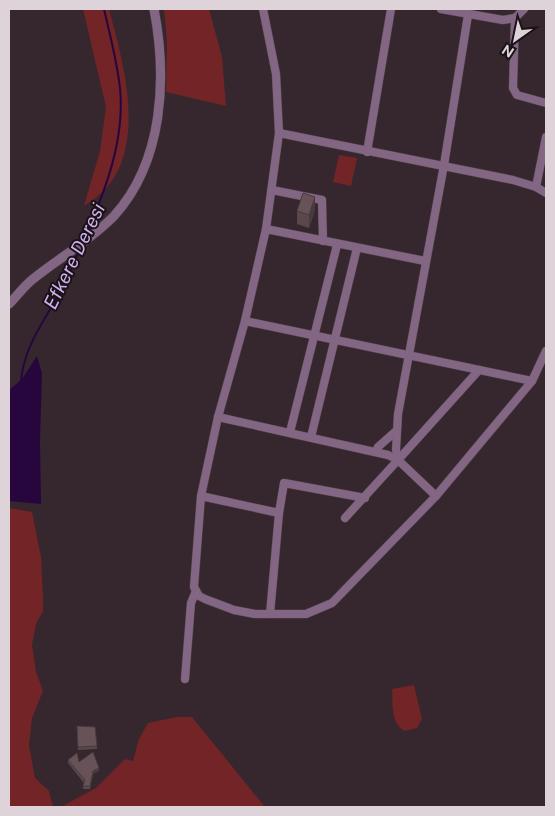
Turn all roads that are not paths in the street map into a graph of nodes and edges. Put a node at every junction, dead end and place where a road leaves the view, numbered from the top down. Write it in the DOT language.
graph roads {
  1 [pos="154,9"];
  2 [pos="263,9"];
  3 [pos="391,9"];
  4 [pos="441,9"];
  5 [pos="524,9"];
  6 [pos="468,15"];
  7 [pos="515,18"];
  8 [pos="546,103"];
  9 [pos="279,133"];
  10 [pos="546,137"];
  11 [pos="367,152"];
  12 [pos="444,165"];
  13 [pos="536,187"];
  14 [pos="272,190"];
  15 [pos="546,193"];
  16 [pos="266,229"];
  17 [pos="323,241"];
  18 [pos="337,244"];
  19 [pos="357,248"];
  20 [pos="426,261"];
  21 [pos="9,304"];
  22 [pos="244,321"];
  23 [pos="315,336"];
  24 [pos="335,340"];
  25 [pos="546,351"];
  26 [pos="409,355"];
  27 [pos="479,370"];
  28 [pos="532,381"];
  29 [pos="218,417"];
  30 [pos="396,431"];
  31 [pos="290,432"];
  32 [pos="312,438"];
  33 [pos="376,451"];
  34 [pos="398,460"];
  35 [pos="201,496"];
  36 [pos="436,496"];
  37 [pos="365,498"];
  38 [pos="279,513"];
  39 [pos="345,518"];
  40 [pos="196,592"];
  41 [pos="270,614"];
  42 [pos="185,679"];
  1 -- 21 [label="street"];
  2 -- 9 [label="street"];
  3 -- 11 [label="street"];
  4 -- 6 [label="street"];
  5 -- 7 [label="street"];
  6 -- 7 [label="street"];
  6 -- 12 [label="street"];
  7 -- 8 [label="street"];
  9 -- 11 [label="street"];
  9 -- 14 [label="street"];
  10 -- 13 [label="street"];
  11 -- 12 [label="street"];
  12 -- 13 [label="street"];
  12 -- 20 [label="street"];
  13 -- 15 [label="street"];
  14 -- 16 [label="street"];
  14 -- 17 [label="street"];
  16 -- 17 [label="street"];
  16 -- 22 [label="street"];
  17 -- 18 [label="street"];
  18 -- 19 [label="street"];
  18 -- 23 [label="street"];
  19 -- 20 [label="street"];
  19 -- 24 [label="street"];
  20 -- 26 [label="street"];
  22 -- 23 [label="street"];
  22 -- 29 [label="street"];
  23 -- 24 [label="street"];
  23 -- 31 [label="street"];
  24 -- 26 [label="street"];
  24 -- 32 [label="street"];
  25 -- 28 [label="street"];
  26 -- 27 [label="street"];
  26 -- 30 [label="street"];
  27 -- 28 [label="street"];
  27 -- 34 [label="street"];
  28 -- 36 [label="street"];
  29 -- 31 [label="street"];
  29 -- 35 [label="street"];
  30 -- 33 [label="street"];
  30 -- 34 [label="street"];
  31 -- 32 [label="street"];
  32 -- 33 [label="street"];
  33 -- 34 [label="street"];
  34 -- 36 [label="street"];
  34 -- 37 [label="street"];
  35 -- 38 [label="street"];
  35 -- 40 [label="street"];
  36 -- 41 [label="street"];
  37 -- 38 [label="street"];
  37 -- 39 [label="street"];
  38 -- 41 [label="street"];
  40 -- 41 [label="street"];
  40 -- 42 [label="street"];
}
